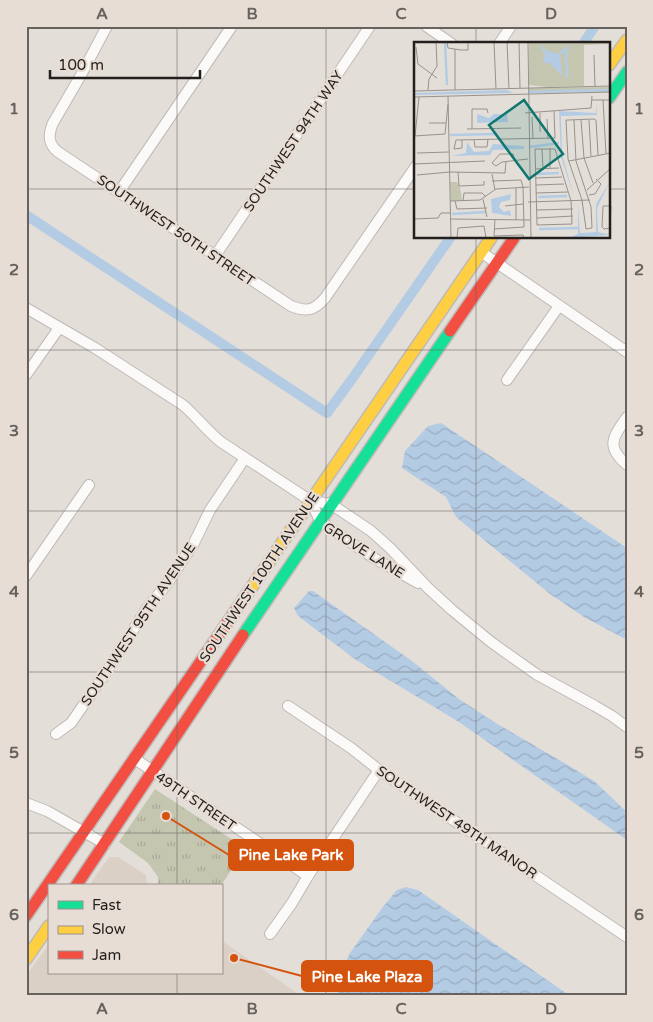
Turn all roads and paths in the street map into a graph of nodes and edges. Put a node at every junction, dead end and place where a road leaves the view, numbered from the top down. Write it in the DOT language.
graph roads {
  1 [pos="106,26"];
  2 [pos="232,26"];
  3 [pos="370,26"];
  4 [pos="426,26"];
  5 [pos="511,26"];
  6 [pos="627,40"];
  7 [pos="449,42"];
  8 [pos="500,42"];
  9 [pos="610,64"];
  10 [pos="627,72"];
  11 [pos="610,97"];
  12 [pos="414,169"];
  13 [pos="119,192"];
  14 [pos="490,239"];
  15 [pos="513,239"];
  16 [pos="481,252"];
  17 [pos="215,256"];
  18 [pos="496,263"];
  19 [pos="559,306"];
  20 [pos="26,308"];
  21 [pos="59,328"];
  22 [pos="627,352"];
  23 [pos="26,375"];
  24 [pos="507,380"];
  25 [pos="627,417"];
  26 [pos="246,458"];
  27 [pos="627,465"];
  28 [pos="89,485"];
  29 [pos="311,501"];
  30 [pos="331,504"];
  31 [pos="320,521"];
  32 [pos="26,576"];
  33 [pos="428,588"];
  34 [pos="288,706"];
  35 [pos="627,727"];
  36 [pos="56,734"];
  37 [pos="135,759"];
  38 [pos="379,770"];
  39 [pos="152,771"];
  40 [pos="26,803"];
  41 [pos="85,832"];
  42 [pos="104,844"];
  43 [pos="308,876"];
  44 [pos="48,884"];
  45 [pos="77,884"];
  46 [pos="48,885"];
  47 [pos="26,916"];
  48 [pos="48,927"];
  49 [pos="270,934"];
  50 [pos="627,937"];
  51 [pos="26,959"];
  1 -- 13 [label="street, SOUTHWEST 50TH STREET"];
  2 -- 13 [label="street"];
  3 -- 17 [label="street, SOUTHWEST 94TH WAY"];
  4 -- 7 [label="street"];
  5 -- 8 [label="street"];
  6 -- 9 [label="main road"];
  10 -- 11 [label="main road"];
  12 -- 17 [label="street, SOUTHWEST 50TH STREET"];
  13 -- 17 [label="street, SOUTHWEST 50TH STREET"];
  14 -- 16 [label="main road, SOUTHWEST 100TH AVENUE"];
  15 -- 18 [label="main road, SOUTHWEST 100TH AVENUE"];
  16 -- 18 [label="street"];
  16 -- 29 [label="main road, SOUTHWEST 100TH AVENUE"];
  18 -- 19 [label="street"];
  18 -- 30 [label="main road, SOUTHWEST 100TH AVENUE"];
  19 -- 22 [label="street"];
  19 -- 24 [label="street"];
  20 -- 21 [label="street"];
  21 -- 23 [label="street"];
  21 -- 26 [label="street"];
  25 -- 27 [label="street"];
  26 -- 29 [label="street"];
  26 -- 36 [label="street, SOUTHWEST 95TH AVENUE"];
  28 -- 32 [label="street"];
  29 -- 30 [label="street, GROVE LANE"];
  29 -- 31 [label="street, GROVE LANE"];
  29 -- 37 [label="main road, SOUTHWEST 100TH AVENUE"];
  30 -- 31 [label="main road, SOUTHWEST 100TH AVENUE"];
  30 -- 33 [label="street, GROVE LANE"];
  31 -- 33 [label="street, GROVE LANE"];
  31 -- 39 [label="main road, SOUTHWEST 100TH AVENUE"];
  33 -- 35 [label="street, GROVE LANE"];
  34 -- 38 [label="street, SOUTHWEST 49TH MANOR"];
  37 -- 39 [label="street, 49TH STREET"];
  37 -- 41 [label="main road, SOUTHWEST 100TH AVENUE"];
  38 -- 43 [label="street"];
  38 -- 50 [label="street, SOUTHWEST 49TH MANOR"];
  39 -- 42 [label="main road, SOUTHWEST 100TH AVENUE"];
  39 -- 43 [label="street, 49TH STREET"];
  40 -- 41 [label="street"];
  41 -- 42 [label="street"];
  41 -- 44 [label="main road, SOUTHWEST 100TH AVENUE"];
  42 -- 45 [label="main road, SOUTHWEST 100TH AVENUE"];
  43 -- 49 [label="street"];
  46 -- 47 [label="main road, SOUTHWEST 100TH AVENUE"];
  48 -- 51 [label="main road"];
}
